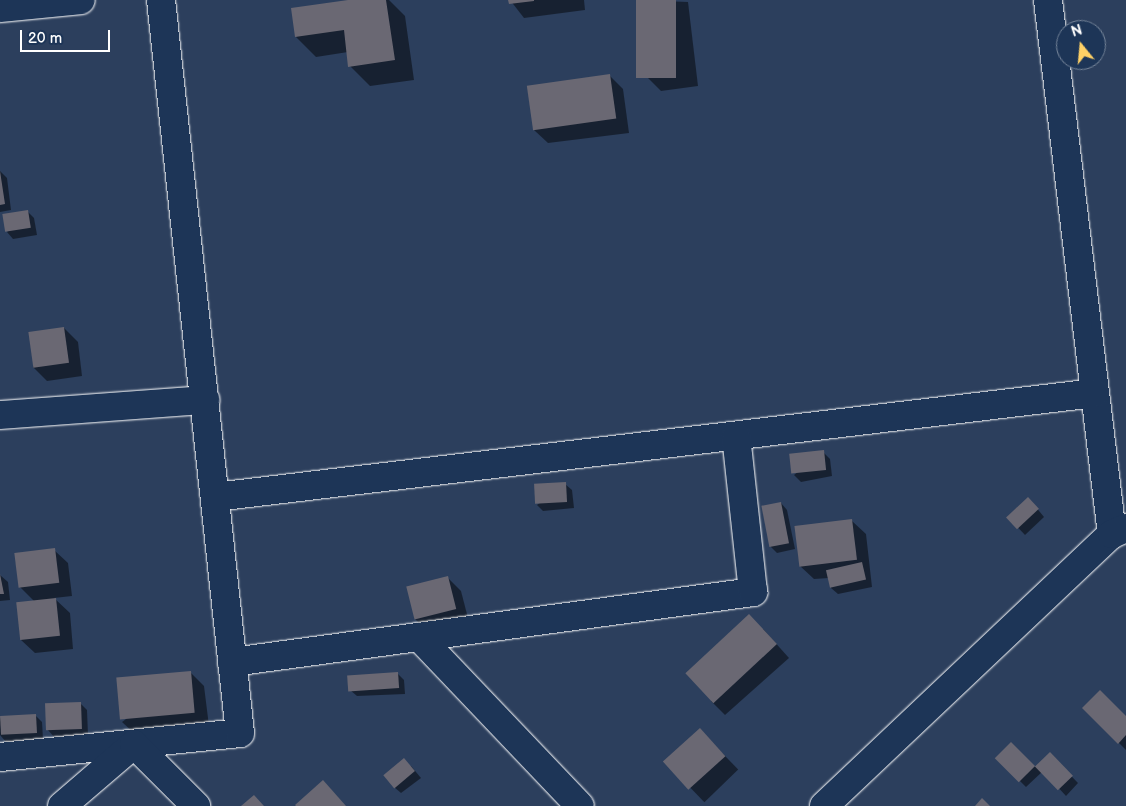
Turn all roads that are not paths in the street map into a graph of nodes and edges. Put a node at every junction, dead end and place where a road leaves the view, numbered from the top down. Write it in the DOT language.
graph roads {
  1 [pos="81,0"];
  2 [pos="161,0"];
  3 [pos="1048,0"];
  4 [pos="0,8"];
  5 [pos="1096,393"];
  6 [pos="205,400"];
  7 [pos="0,414"];
  8 [pos="736,436"];
  9 [pos="215,497"];
  10 [pos="1119,531"];
  11 [pos="419,637"];
  12 [pos="232,662"];
  13 [pos="134,744"];
  14 [pos="0,757"];
  15 [pos="62,806"];
  16 [pos="196,806"];
  17 [pos="580,806"];
  18 [pos="824,806"];
  1 -- 4 [label="street"];
  2 -- 6 [label="street"];
  3 -- 5 [label="street"];
  5 -- 8 [label="street"];
  5 -- 10 [label="street"];
  6 -- 7 [label="street"];
  6 -- 9 [label="street"];
  8 -- 9 [label="street"];
  8 -- 11 [label="street"];
  9 -- 12 [label="street"];
  10 -- 18 [label="street"];
  11 -- 12 [label="street"];
  11 -- 17 [label="street"];
  12 -- 13 [label="street"];
  13 -- 14 [label="street"];
  13 -- 15 [label="street"];
  13 -- 16 [label="street"];
}
